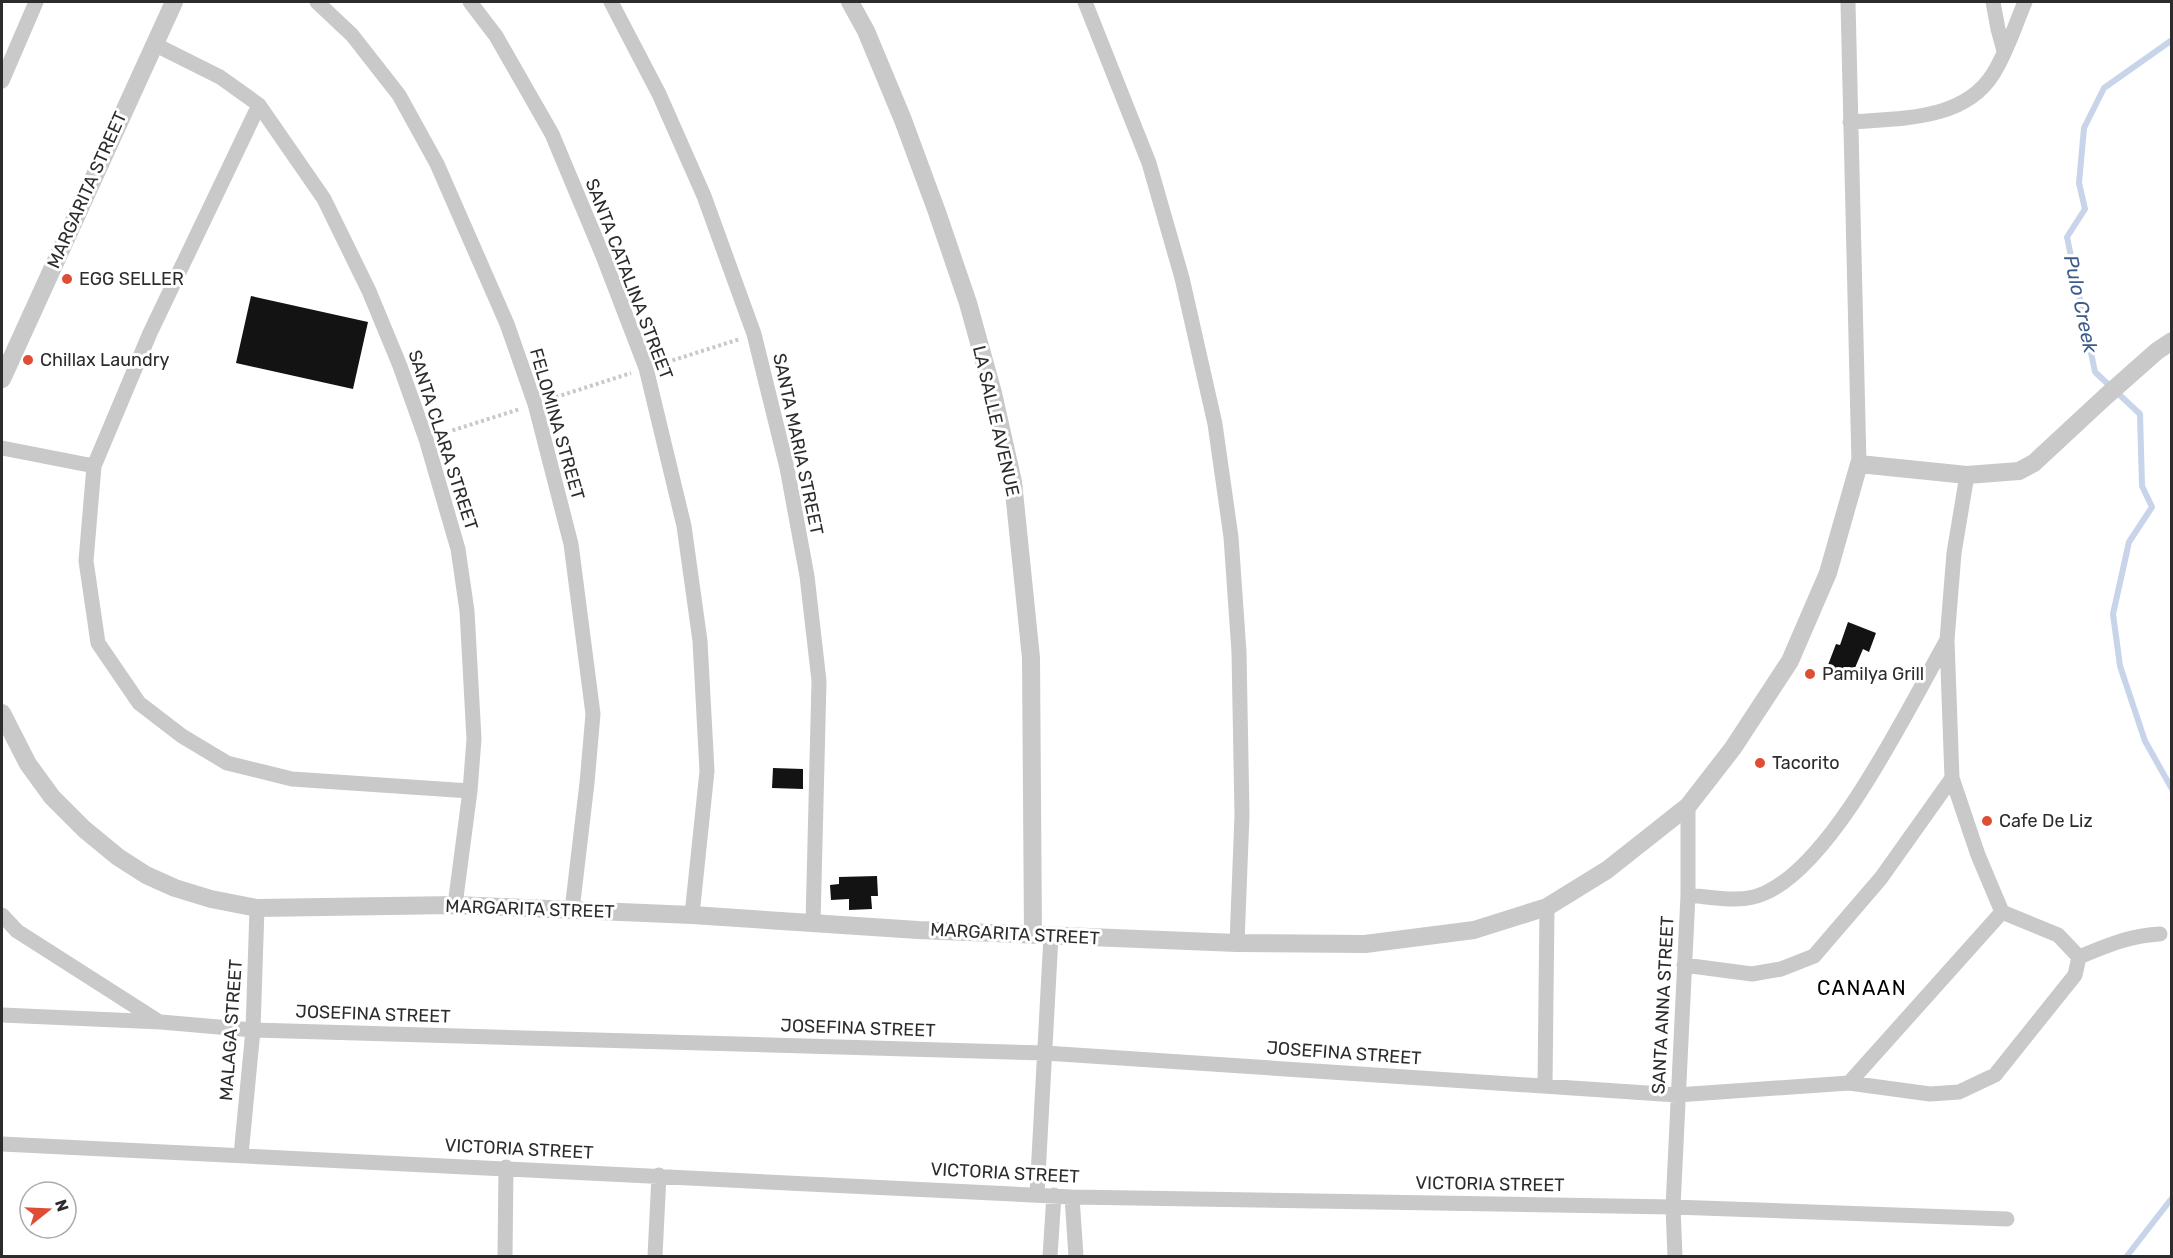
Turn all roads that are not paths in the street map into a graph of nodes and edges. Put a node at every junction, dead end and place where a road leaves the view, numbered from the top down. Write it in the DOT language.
graph roads {
  1 [pos="36,2"];
  2 [pos="174,2"];
  3 [pos="317,2"];
  4 [pos="470,2"];
  5 [pos="611,2"];
  6 [pos="850,2"];
  7 [pos="1085,2"];
  8 [pos="1848,2"];
  9 [pos="1993,2"];
  10 [pos="2025,2"];
  11 [pos="154,44"];
  12 [pos="2004,51"];
  13 [pos="2,81"];
  14 [pos="259,105"];
  15 [pos="1850,122"];
  16 [pos="2164,346"];
  17 [pos="2,379"];
  18 [pos="2,448"];
  19 [pos="1859,464"];
  20 [pos="94,466"];
  21 [pos="1967,475"];
  22 [pos="1947,639"];
  23 [pos="2,713"];
  24 [pos="1952,778"];
  25 [pos="470,791"];
  26 [pos="1688,806"];
  27 [pos="1688,895"];
  28 [pos="455,905"];
  29 [pos="1547,907"];
  30 [pos="257,908"];
  31 [pos="572,910"];
  32 [pos="2002,912"];
  33 [pos="2,915"];
  34 [pos="692,915"];
  35 [pos="813,924"];
  36 [pos="2160,934"];
  37 [pos="1042,935"];
  38 [pos="1237,943"];
  39 [pos="2079,957"];
  40 [pos="1684,965"];
  41 [pos="2,1015"];
  42 [pos="161,1022"];
  43 [pos="253,1029"];
  44 [pos="1046,1053"];
  45 [pos="1850,1083"];
  46 [pos="1545,1086"];
  47 [pos="1677,1095"];
  48 [pos="2,1144"];
  49 [pos="241,1155"];
  50 [pos="506,1167"];
  51 [pos="659,1175"];
  52 [pos="1037,1194"];
  53 [pos="1054,1195"];
  54 [pos="1072,1197"];
  55 [pos="1672,1207"];
  56 [pos="2007,1219"];
  57 [pos="505,1257"];
  58 [pos="655,1257"];
  59 [pos="1050,1257"];
  60 [pos="1076,1257"];
  61 [pos="1675,1257"];
  1 -- 13 [label="street"];
  2 -- 11 [label="street, MARGARITA STREET"];
  3 -- 31 [label="street, FELOMINA STREET"];
  4 -- 34 [label="street, SANTA CATALINA STREET"];
  5 -- 35 [label="street, SANTA MARIA STREET"];
  6 -- 37 [label="street, LA SALLE AVENUE"];
  7 -- 38 [label="street"];
  8 -- 15 [label="street"];
  9 -- 12 [label="street"];
  10 -- 12 [label="street"];
  11 -- 14 [label="street, SANTA CLARA STREET"];
  11 -- 17 [label="street, MARGARITA STREET"];
  12 -- 15 [label="street"];
  14 -- 20 [label="street"];
  14 -- 25 [label="street, SANTA CLARA STREET"];
  15 -- 19 [label="street"];
  16 -- 21 [label="street"];
  18 -- 20 [label="street"];
  19 -- 21 [label="street"];
  19 -- 26 [label="street, MARGARITA STREET"];
  20 -- 25 [label="street"];
  21 -- 22 [label="street"];
  22 -- 24 [label="street"];
  22 -- 27 [label="street"];
  23 -- 30 [label="street, MARGARITA STREET"];
  24 -- 32 [label="street"];
  24 -- 40 [label="street"];
  25 -- 28 [label="street, SANTA CLARA STREET"];
  26 -- 27 [label="street, SANTA ANNA STREET"];
  26 -- 29 [label="street, MARGARITA STREET"];
  27 -- 40 [label="street, SANTA ANNA STREET"];
  28 -- 30 [label="street, MARGARITA STREET"];
  28 -- 31 [label="street, MARGARITA STREET"];
  29 -- 38 [label="street, MARGARITA STREET"];
  29 -- 46 [label="street"];
  30 -- 43 [label="street, MALAGA STREET"];
  31 -- 34 [label="street, MARGARITA STREET"];
  32 -- 39 [label="street"];
  32 -- 45 [label="street"];
  33 -- 42 [label="street"];
  34 -- 35 [label="street, MARGARITA STREET"];
  35 -- 37 [label="street, MARGARITA STREET"];
  36 -- 39 [label="street"];
  37 -- 38 [label="street, MARGARITA STREET"];
  37 -- 44 [label="street"];
  39 -- 45 [label="street, JOSEFINA STREET"];
  40 -- 47 [label="street, SANTA ANNA STREET"];
  41 -- 42 [label="street, JOSEFINA STREET"];
  42 -- 43 [label="street, JOSEFINA STREET"];
  43 -- 44 [label="street, JOSEFINA STREET"];
  43 -- 49 [label="street, MALAGA STREET"];
  44 -- 46 [label="street, JOSEFINA STREET"];
  44 -- 52 [label="street"];
  45 -- 47 [label="street, JOSEFINA STREET"];
  46 -- 47 [label="street, JOSEFINA STREET"];
  47 -- 55 [label="street, SANTA ANNA STREET"];
  48 -- 49 [label="street, VICTORIA STREET"];
  49 -- 50 [label="street, VICTORIA STREET"];
  50 -- 51 [label="street, VICTORIA STREET"];
  50 -- 57 [label="street"];
  51 -- 52 [label="street, VICTORIA STREET"];
  51 -- 58 [label="street"];
  52 -- 53 [label="street, VICTORIA STREET"];
  53 -- 54 [label="street, VICTORIA STREET"];
  53 -- 59 [label="street"];
  54 -- 55 [label="street, VICTORIA STREET"];
  54 -- 60 [label="street"];
  55 -- 56 [label="street, VICTORIA STREET"];
  55 -- 61 [label="street, SANTA ANNA STREET"];
}
